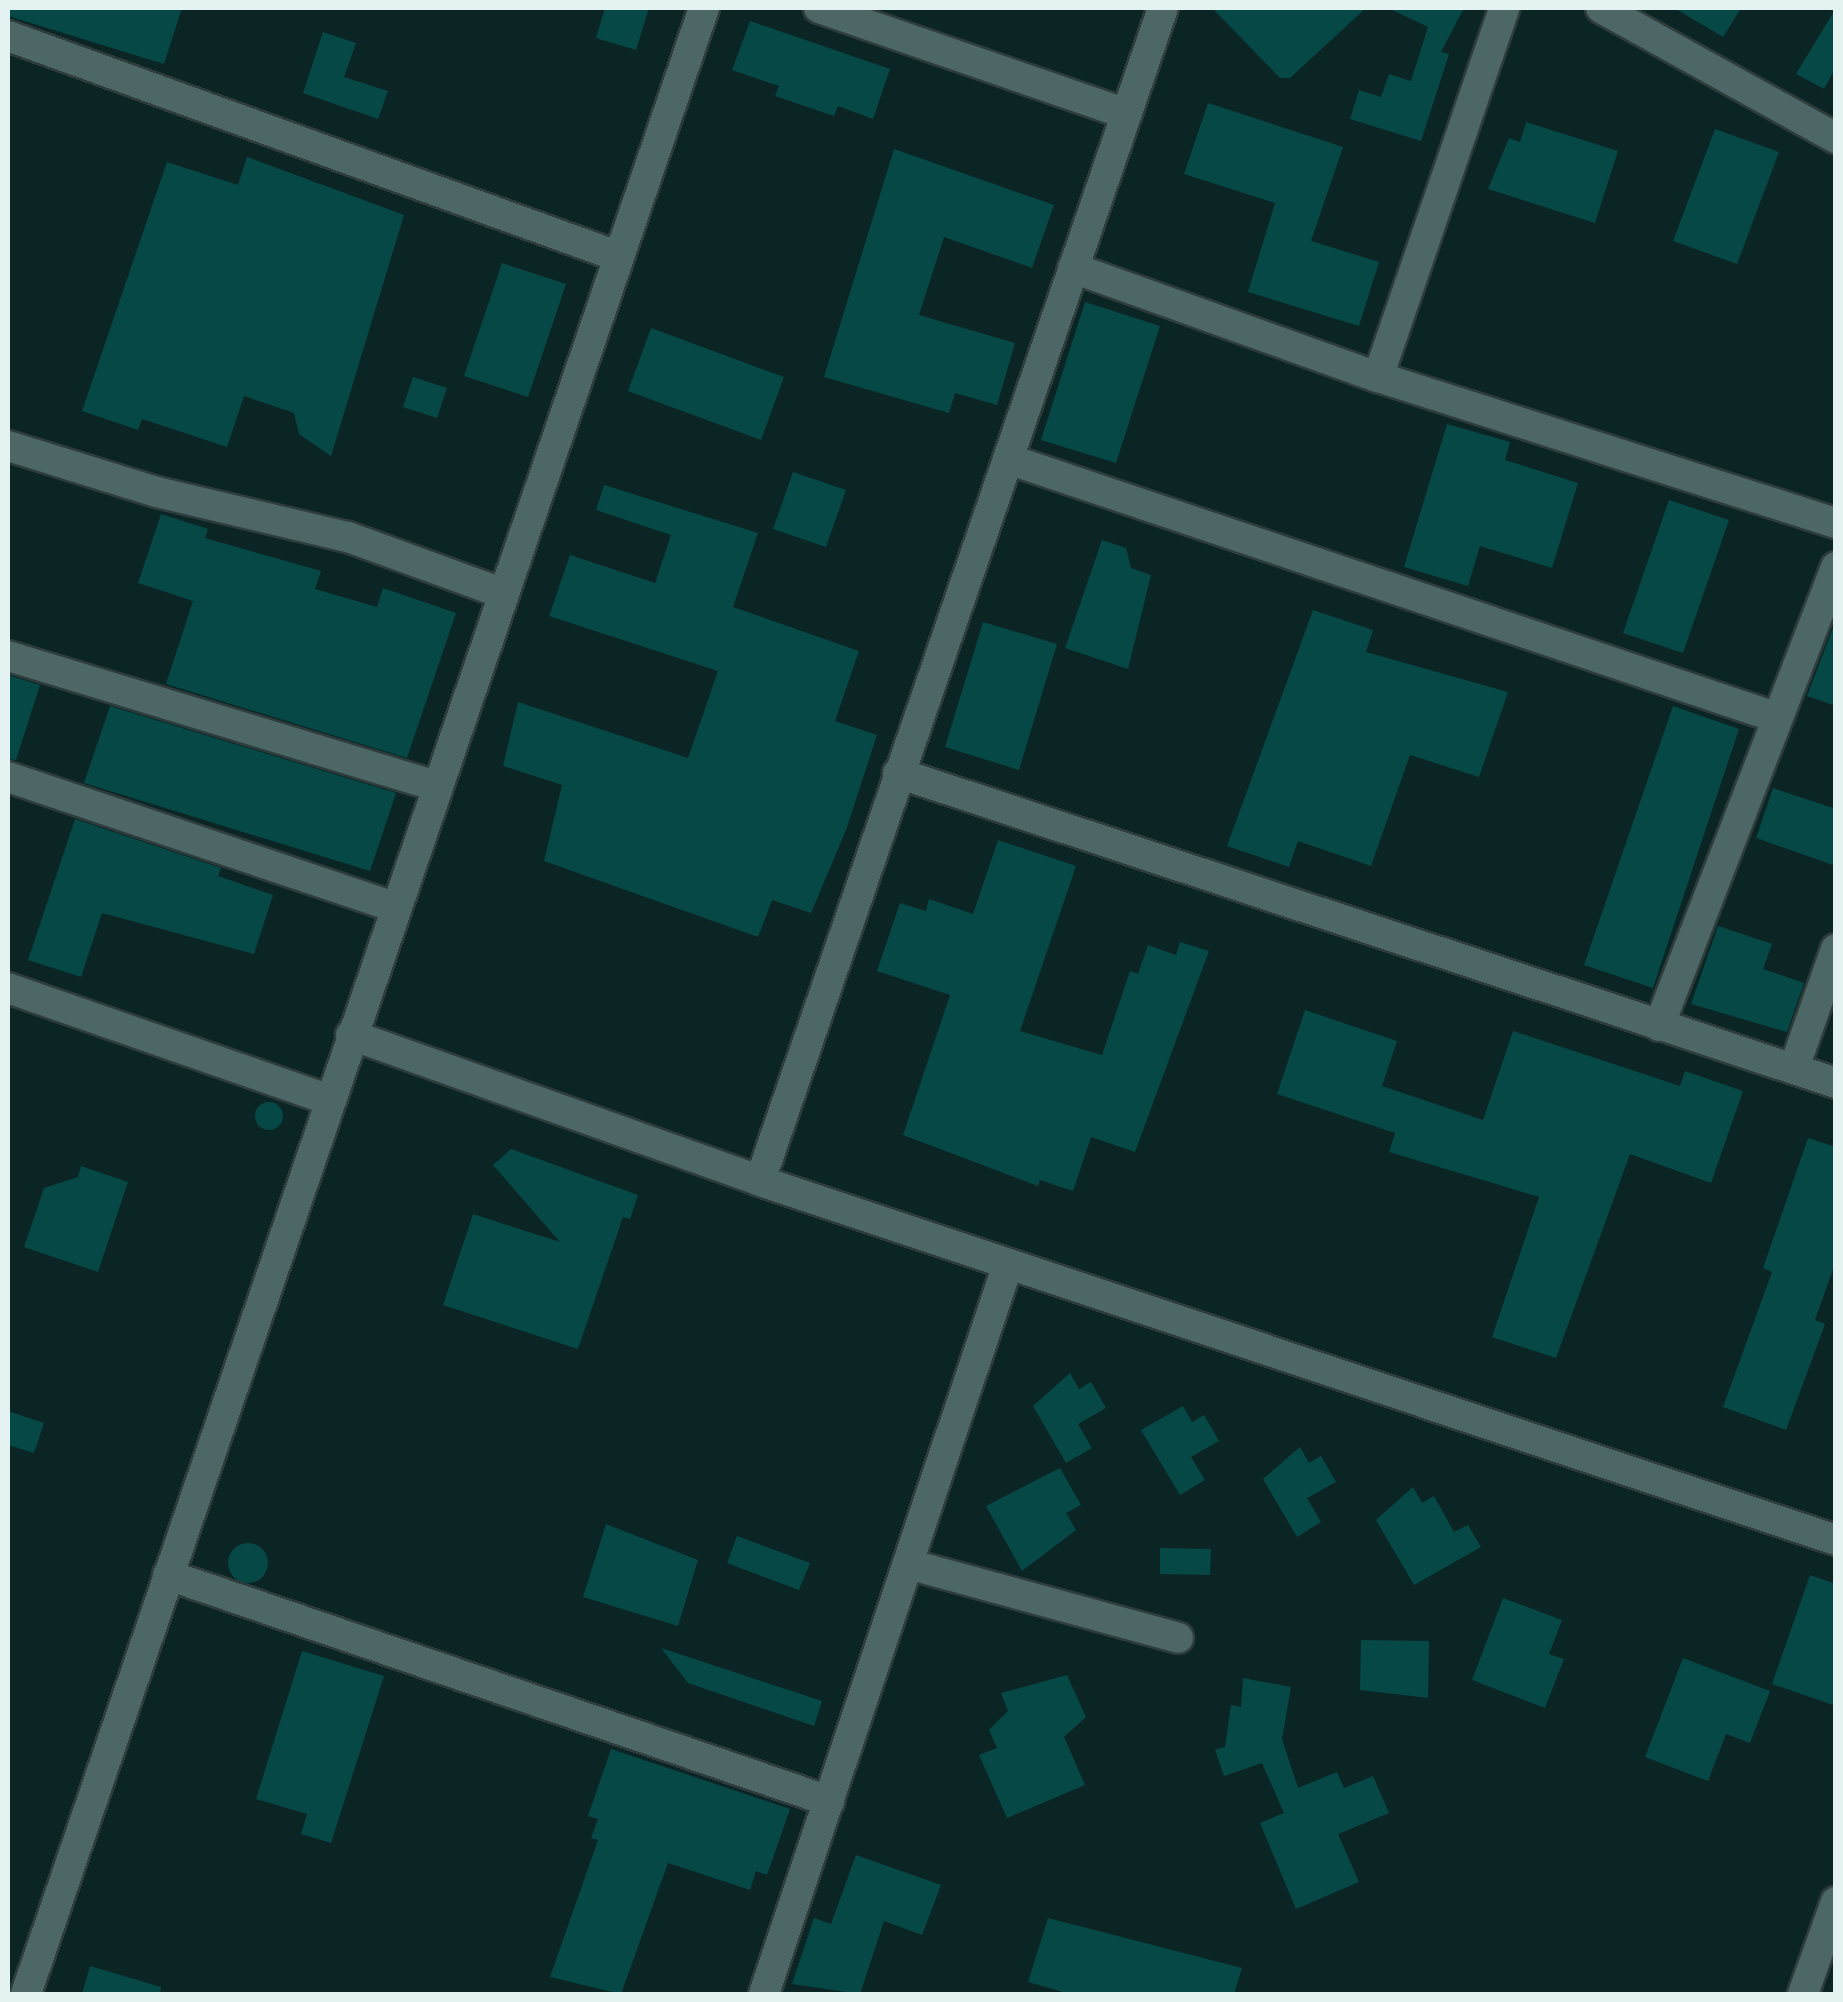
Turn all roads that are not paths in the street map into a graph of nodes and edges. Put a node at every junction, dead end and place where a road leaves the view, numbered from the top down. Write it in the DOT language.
graph roads {
  1 [pos="704,8"];
  2 [pos="820,8"];
  3 [pos="1162,8"];
  4 [pos="1504,8"];
  5 [pos="1601,8"];
  6 [pos="8,36"];
  7 [pos="1126,114"];
  8 [pos="1836,138"];
  9 [pos="617,256"];
  10 [pos="1073,268"];
  11 [pos="1378,377"];
  12 [pos="8,446"];
  13 [pos="1008,459"];
  14 [pos="1836,524"];
  15 [pos="1836,568"];
  16 [pos="502,593"];
  17 [pos="8,656"];
  18 [pos="1778,718"];
  19 [pos="898,774"];
  20 [pos="8,777"];
  21 [pos="436,786"];
  22 [pos="395,908"];
  23 [pos="1836,948"];
  24 [pos="8,988"];
  25 [pos="1659,1026"];
  26 [pos="351,1035"];
  27 [pos="1794,1068"];
  28 [pos="1836,1083"];
  29 [pos="329,1100"];
  30 [pos="760,1181"];
  31 [pos="1008,1264"];
  32 [pos="1836,1540"];
  33 [pos="908,1564"];
  34 [pos="168,1575"];
  35 [pos="1178,1638"];
  36 [pos="829,1800"];
  37 [pos="1836,1902"];
  38 [pos="26,1994"];
  39 [pos="764,1994"];
  40 [pos="1803,1994"];
  1 -- 9 [label="street"];
  2 -- 7 [label="street"];
  3 -- 7 [label="street"];
  4 -- 11 [label="street"];
  5 -- 8 [label="street"];
  6 -- 9 [label="street"];
  7 -- 10 [label="street"];
  9 -- 16 [label="street"];
  10 -- 11 [label="street"];
  10 -- 13 [label="street"];
  11 -- 14 [label="street"];
  12 -- 16 [label="street"];
  13 -- 18 [label="street"];
  13 -- 19 [label="street"];
  15 -- 18 [label="street"];
  16 -- 21 [label="street"];
  17 -- 21 [label="street"];
  18 -- 25 [label="street"];
  19 -- 25 [label="street"];
  19 -- 30 [label="street"];
  20 -- 22 [label="street"];
  21 -- 22 [label="street"];
  22 -- 26 [label="street"];
  23 -- 27 [label="street"];
  24 -- 29 [label="street"];
  25 -- 27 [label="street"];
  26 -- 29 [label="street"];
  26 -- 30 [label="street"];
  27 -- 28 [label="street"];
  29 -- 34 [label="street"];
  30 -- 31 [label="street"];
  31 -- 32 [label="street"];
  31 -- 33 [label="street"];
  33 -- 35 [label="street"];
  33 -- 36 [label="street"];
  34 -- 36 [label="street"];
  34 -- 38 [label="street"];
  36 -- 39 [label="street"];
  37 -- 40 [label="street"];
}
